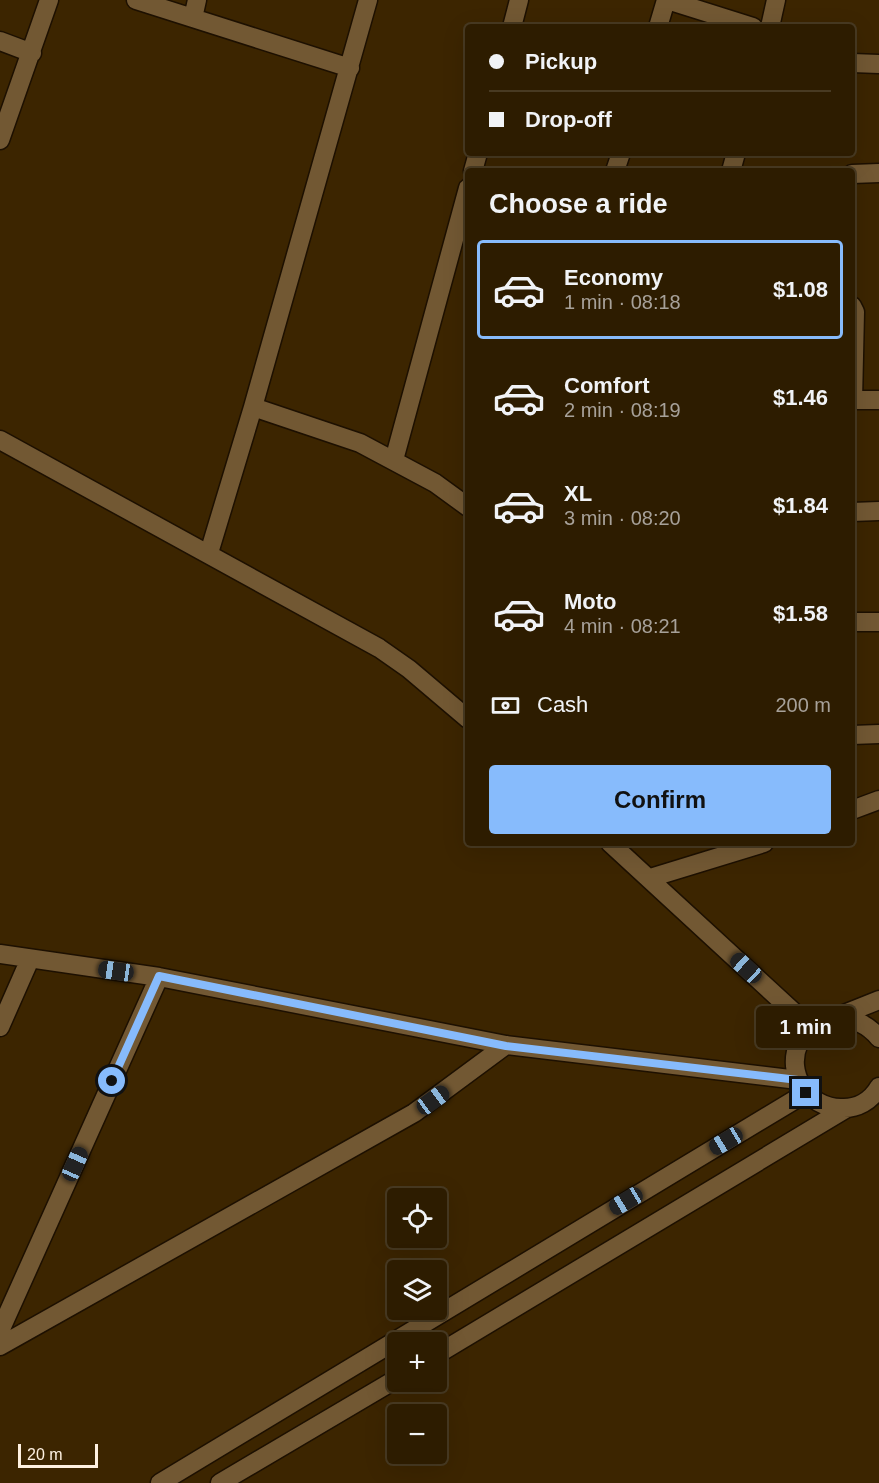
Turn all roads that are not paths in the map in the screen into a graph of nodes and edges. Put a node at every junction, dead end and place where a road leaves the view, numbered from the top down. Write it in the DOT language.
graph roads {
  1 [pos="49,0"];
  2 [pos="136,0"];
  3 [pos="368,0"];
  4 [pos="519,0"];
  5 [pos="667,0"];
  6 [pos="776,0"];
  7 [pos="195,9"];
  8 [pos="513,24"];
  9 [pos="659,24"];
  10 [pos="743,24"];
  11 [pos="771,24"];
  12 [pos="0,41"];
  13 [pos="32,53"];
  14 [pos="855,63"];
  15 [pos="879,64"];
  16 [pos="350,68"];
  17 [pos="0,140"];
  18 [pos="879,173"];
  19 [pos="855,174"];
  20 [pos="465,199"];
  21 [pos="855,400"];
  22 [pos="879,400"];
  23 [pos="253,407"];
  24 [pos="0,440"];
  25 [pos="394,460"];
  26 [pos="465,505"];
  27 [pos="879,511"];
  28 [pos="855,512"];
  29 [pos="209,553"];
  30 [pos="855,622"];
  31 [pos="879,622"];
  32 [pos="465,716"];
  33 [pos="879,734"];
  34 [pos="855,735"];
  35 [pos="879,800"];
  36 [pos="855,809"];
  37 [pos="613,846"];
  38 [pos="753,846"];
  39 [pos="650,878"];
  40 [pos="0,954"];
  41 [pos="30,959"];
  42 [pos="159,976"];
  43 [pos="879,1000"];
  44 [pos="838,1017"];
  45 [pos="0,1027"];
  46 [pos="811,1028"];
  47 [pos="879,1038"];
  48 [pos="506,1046"];
  49 [pos="802,1086"];
  50 [pos="877,1094"];
  51 [pos="848,1108"];
  52 [pos="0,1331"];
  53 [pos="0,1346"];
  54 [pos="447,1348"];
  55 [pos="387,1384"];
  56 [pos="160,1483"];
  57 [pos="220,1483"];
  1 -- 13 [label="street"];
  2 -- 7 [label="street"];
  3 -- 16 [label="street"];
  4 -- 8 [label="street"];
  5 -- 9 [label="street"];
  5 -- 10 [label="street"];
  6 -- 11 [label="street"];
  7 -- 16 [label="street"];
  12 -- 13 [label="street"];
  13 -- 17 [label="street"];
  14 -- 15 [label="street"];
  16 -- 23 [label="street"];
  18 -- 19 [label="street"];
  20 -- 25 [label="street"];
  21 -- 22 [label="street"];
  23 -- 25 [label="street"];
  23 -- 29 [label="street"];
  24 -- 29 [label="street"];
  25 -- 26 [label="street"];
  27 -- 28 [label="street"];
  29 -- 32 [label="street"];
  30 -- 31 [label="street"];
  33 -- 34 [label="street"];
  35 -- 36 [label="street"];
  37 -- 39 [label="street"];
  38 -- 39 [label="street"];
  39 -- 46 [label="street"];
  40 -- 41 [label="street"];
  41 -- 42 [label="street"];
  41 -- 45 [label="street"];
  42 -- 48 [label="street"];
  42 -- 52 [label="street"];
  43 -- 44 [label="street"];
  44 -- 46 [label="street"];
  44 -- 47 [label="street"];
  46 -- 49 [label="street"];
  48 -- 49 [label="street"];
  48 -- 53 [label="street"];
  49 -- 51 [label="street"];
  49 -- 56 [label="street"];
  50 -- 51 [label="street"];
  51 -- 54 [label="street"];
  55 -- 57 [label="street"];
}
